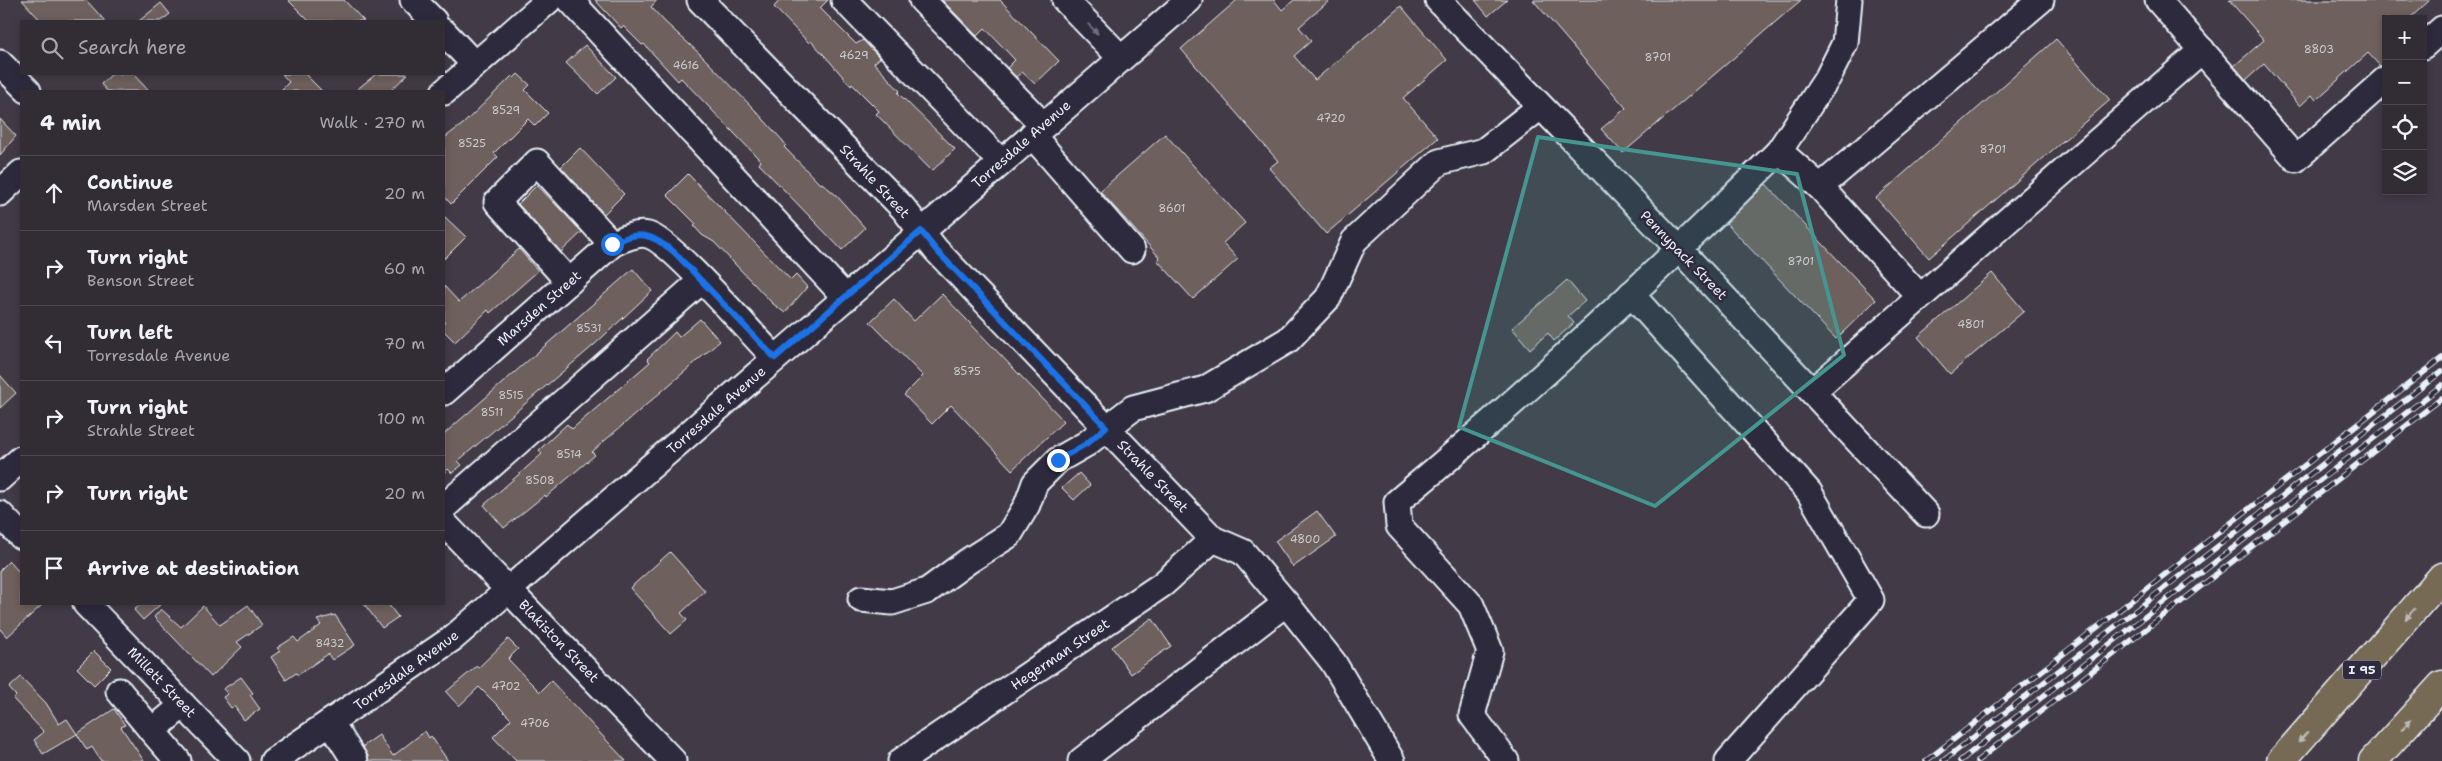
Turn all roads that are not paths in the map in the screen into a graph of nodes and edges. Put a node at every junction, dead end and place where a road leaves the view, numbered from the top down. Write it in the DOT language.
graph roads {
  1 [pos="413,0"];
  2 [pos="549,0"];
  3 [pos="570,0"];
  4 [pos="700,0"];
  5 [pos="844,0"];
  6 [pos="922,0"];
  7 [pos="1065,0"];
  8 [pos="1189,0"];
  9 [pos="1438,0"];
  10 [pos="1849,0"];
  11 [pos="2041,0"];
  12 [pos="2158,0"];
  13 [pos="433,20"];
  14 [pos="2442,30"];
  15 [pos="445,33"];
  16 [pos="2427,43"];
  17 [pos="2202,50"];
  18 [pos="1121,58"];
  19 [pos="0,62"];
  20 [pos="475,64"];
  21 [pos="2382,83"];
  22 [pos="27,90"];
  23 [pos="445,91"];
  24 [pos="1540,106"];
  25 [pos="1037,130"];
  26 [pos="1779,151"];
  27 [pos="1001,162"];
  28 [pos="20,174"];
  29 [pos="1820,186"];
  30 [pos="0,193"];
  31 [pos="921,231"];
  32 [pos="612,244"];
  33 [pos="1132,250"];
  34 [pos="1680,250"];
  35 [pos="701,281"];
  36 [pos="570,282"];
  37 [pos="1631,294"];
  38 [pos="1920,297"];
  39 [pos="846,298"];
  40 [pos="775,358"];
  41 [pos="1813,390"];
  42 [pos="445,391"];
  43 [pos="1106,427"];
  44 [pos="20,460"];
  45 [pos="0,478"];
  46 [pos="445,507"];
  47 [pos="0,514"];
  48 [pos="1926,514"];
  49 [pos="445,524"];
  50 [pos="20,535"];
  51 [pos="1213,539"];
  52 [pos="2442,577"];
  53 [pos="509,588"];
  54 [pos="861,599"];
  55 [pos="1286,603"];
  56 [pos="87,605"];
  57 [pos="2442,685"];
  58 [pos="119,691"];
  59 [pos="184,705"];
  60 [pos="331,723"];
  61 [pos="152,731"];
  62 [pos="1382,757"];
  63 [pos="178,761"];
  64 [pos="237,761"];
  65 [pos="273,761"];
  66 [pos="355,761"];
  67 [pos="673,761"];
  68 [pos="901,761"];
  69 [pos="1081,761"];
  70 [pos="1506,761"];
  71 [pos="1728,761"];
  72 [pos="2281,761"];
  73 [pos="2373,761"];
  1 -- 13 [label="street"];
  2 -- 20 [label="street"];
  3 -- 39 [label="street"];
  4 -- 31 [label="street, Strahle Street"];
  5 -- 27 [label="street"];
  6 -- 25 [label="street"];
  7 -- 18 [label="street, one-way"];
  8 -- 18 [label="street, Torresdale Avenue"];
  9 -- 24 [label="street, Pennypack Street"];
  10 -- 26 [label="street"];
  11 -- 29 [label="street"];
  12 -- 17 [label="street"];
  14 -- 16 [label="street"];
  15 -- 20 [label="street"];
  17 -- 21 [label="street"];
  17 -- 38 [label="street"];
  18 -- 25 [label="street, Torresdale Avenue"];
  19 -- 22 [label="street"];
  20 -- 23 [label="street"];
  24 -- 34 [label="street, Pennypack Street"];
  24 -- 43 [label="street"];
  25 -- 27 [label="street, Torresdale Avenue"];
  25 -- 33 [label="street"];
  26 -- 29 [label="street"];
  26 -- 34 [label="street"];
  27 -- 31 [label="street, Torresdale Avenue"];
  28 -- 30 [label="street"];
  29 -- 38 [label="street"];
  31 -- 39 [label="street, Torresdale Avenue"];
  31 -- 43 [label="street, Strahle Street"];
  32 -- 35 [label="street, Marsden Street"];
  32 -- 36 [label="street, Marsden Street"];
  32 -- 36 [label="street"];
  34 -- 37 [label="street"];
  34 -- 41 [label="street, Pennypack Street"];
  35 -- 40 [label="street"];
  35 -- 46 [label="street"];
  36 -- 42 [label="street, Marsden Street"];
  37 -- 70 [label="street"];
  37 -- 71 [label="street"];
  38 -- 41 [label="street"];
  39 -- 40 [label="street, Torresdale Avenue"];
  40 -- 53 [label="street, Torresdale Avenue"];
  41 -- 48 [label="street, Pennypack Street"];
  43 -- 51 [label="street, Strahle Street"];
  43 -- 54 [label="street"];
  44 -- 45 [label="street"];
  47 -- 50 [label="street"];
  49 -- 53 [label="street, Blakiston Street"];
  51 -- 55 [label="street"];
  51 -- 68 [label="street, Hegerman Street"];
  52 -- 72 [label="highway, I 95, one-way"];
  53 -- 60 [label="street, Torresdale Avenue"];
  53 -- 67 [label="street, Blakiston Street"];
  55 -- 62 [label="street"];
  55 -- 69 [label="street"];
  56 -- 59 [label="street, Millett Street"];
  73 -- 57 [label="highway, one-way"];
  58 -- 61 [label="street"];
  59 -- 61 [label="street"];
  59 -- 64 [label="street, Millett Street"];
  60 -- 65 [label="street, Torresdale Avenue"];
  60 -- 66 [label="street"];
  61 -- 63 [label="street"];
}
